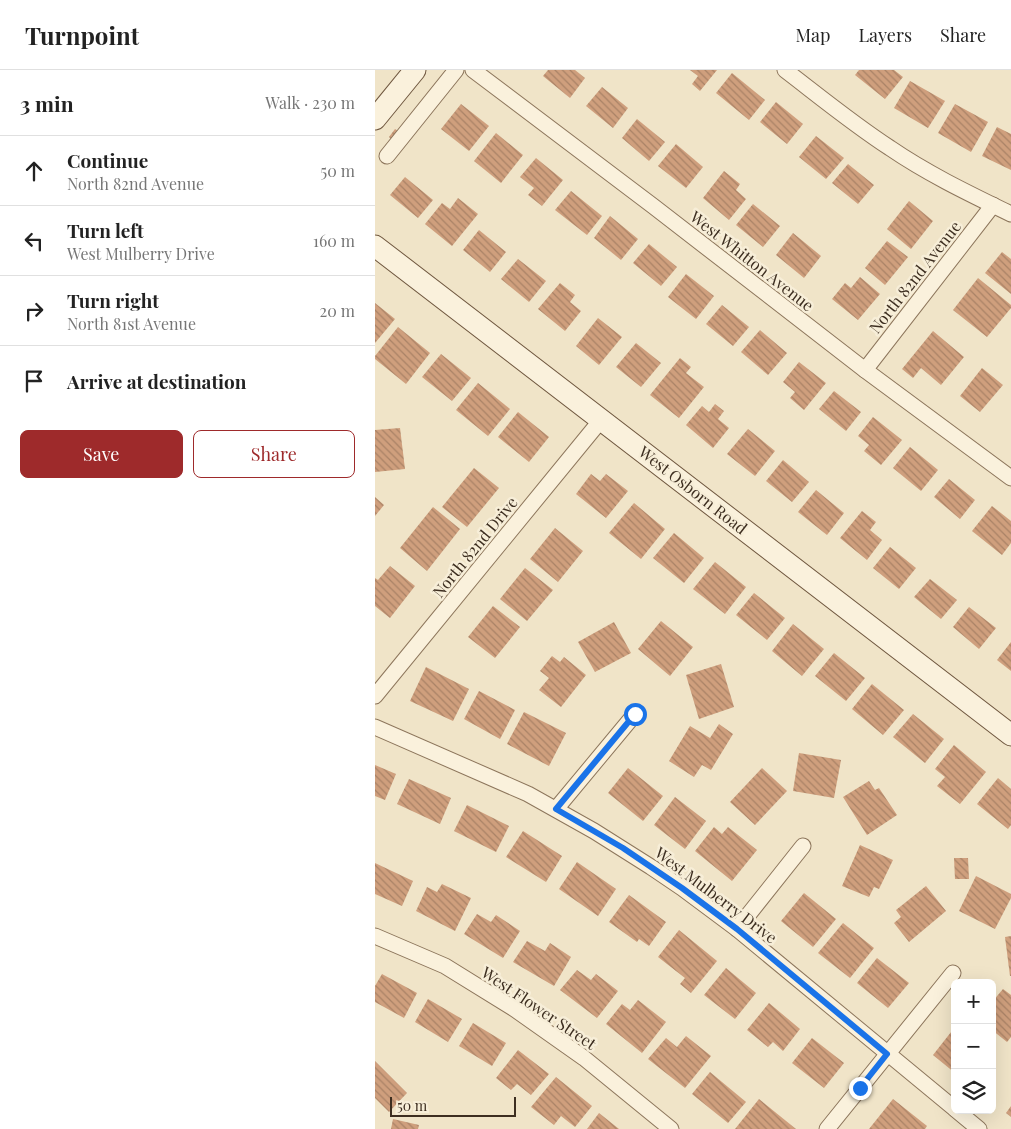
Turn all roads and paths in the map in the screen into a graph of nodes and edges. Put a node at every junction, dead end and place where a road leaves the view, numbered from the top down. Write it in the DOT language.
graph roads {
  1 [pos="415,70"];
  2 [pos="456,70"];
  3 [pos="473,70"];
  4 [pos="785,70"];
  5 [pos="375,119"];
  6 [pos="387,156"];
  7 [pos="993,205"];
  8 [pos="1011,214"];
  9 [pos="375,246"];
  10 [pos="865,370"];
  11 [pos="601,420"];
  12 [pos="1011,478"];
  13 [pos="375,696"];
  14 [pos="635,714"];
  15 [pos="375,726"];
  16 [pos="1011,735"];
  17 [pos="556,809"];
  18 [pos="803,846"];
  19 [pos="737,929"];
  20 [pos="375,936"];
  21 [pos="953,973"];
  22 [pos="887,1054"];
  23 [pos="951,1107"];
  24 [pos="960,1114"];
  25 [pos="671,1129"];
  26 [pos="827,1129"];
  27 [pos="979,1129"];
  1 -- 5 [label="street"];
  2 -- 6 [label="street"];
  3 -- 10 [label="street, West Whitton Avenue"];
  4 -- 7 [label="street"];
  7 -- 8 [label="street"];
  7 -- 10 [label="street, North 82nd Avenue"];
  9 -- 11 [label="street, West Osborn Road"];
  10 -- 12 [label="street, West Whitton Avenue"];
  11 -- 13 [label="street, North 82nd Drive"];
  11 -- 16 [label="street, West Osborn Road"];
  14 -- 17 [label="street"];
  15 -- 17 [label="street, West Mulberry Drive"];
  17 -- 19 [label="street, West Mulberry Drive"];
  18 -- 19 [label="street"];
  19 -- 22 [label="street, West Mulberry Drive"];
  20 -- 25 [label="street, West Flower Street"];
  21 -- 22 [label="street"];
  22 -- 23 [label="street, West Mulberry Drive"];
  22 -- 26 [label="street"];
  24 -- 27 [label="street, West Mulberry Drive"];
}
